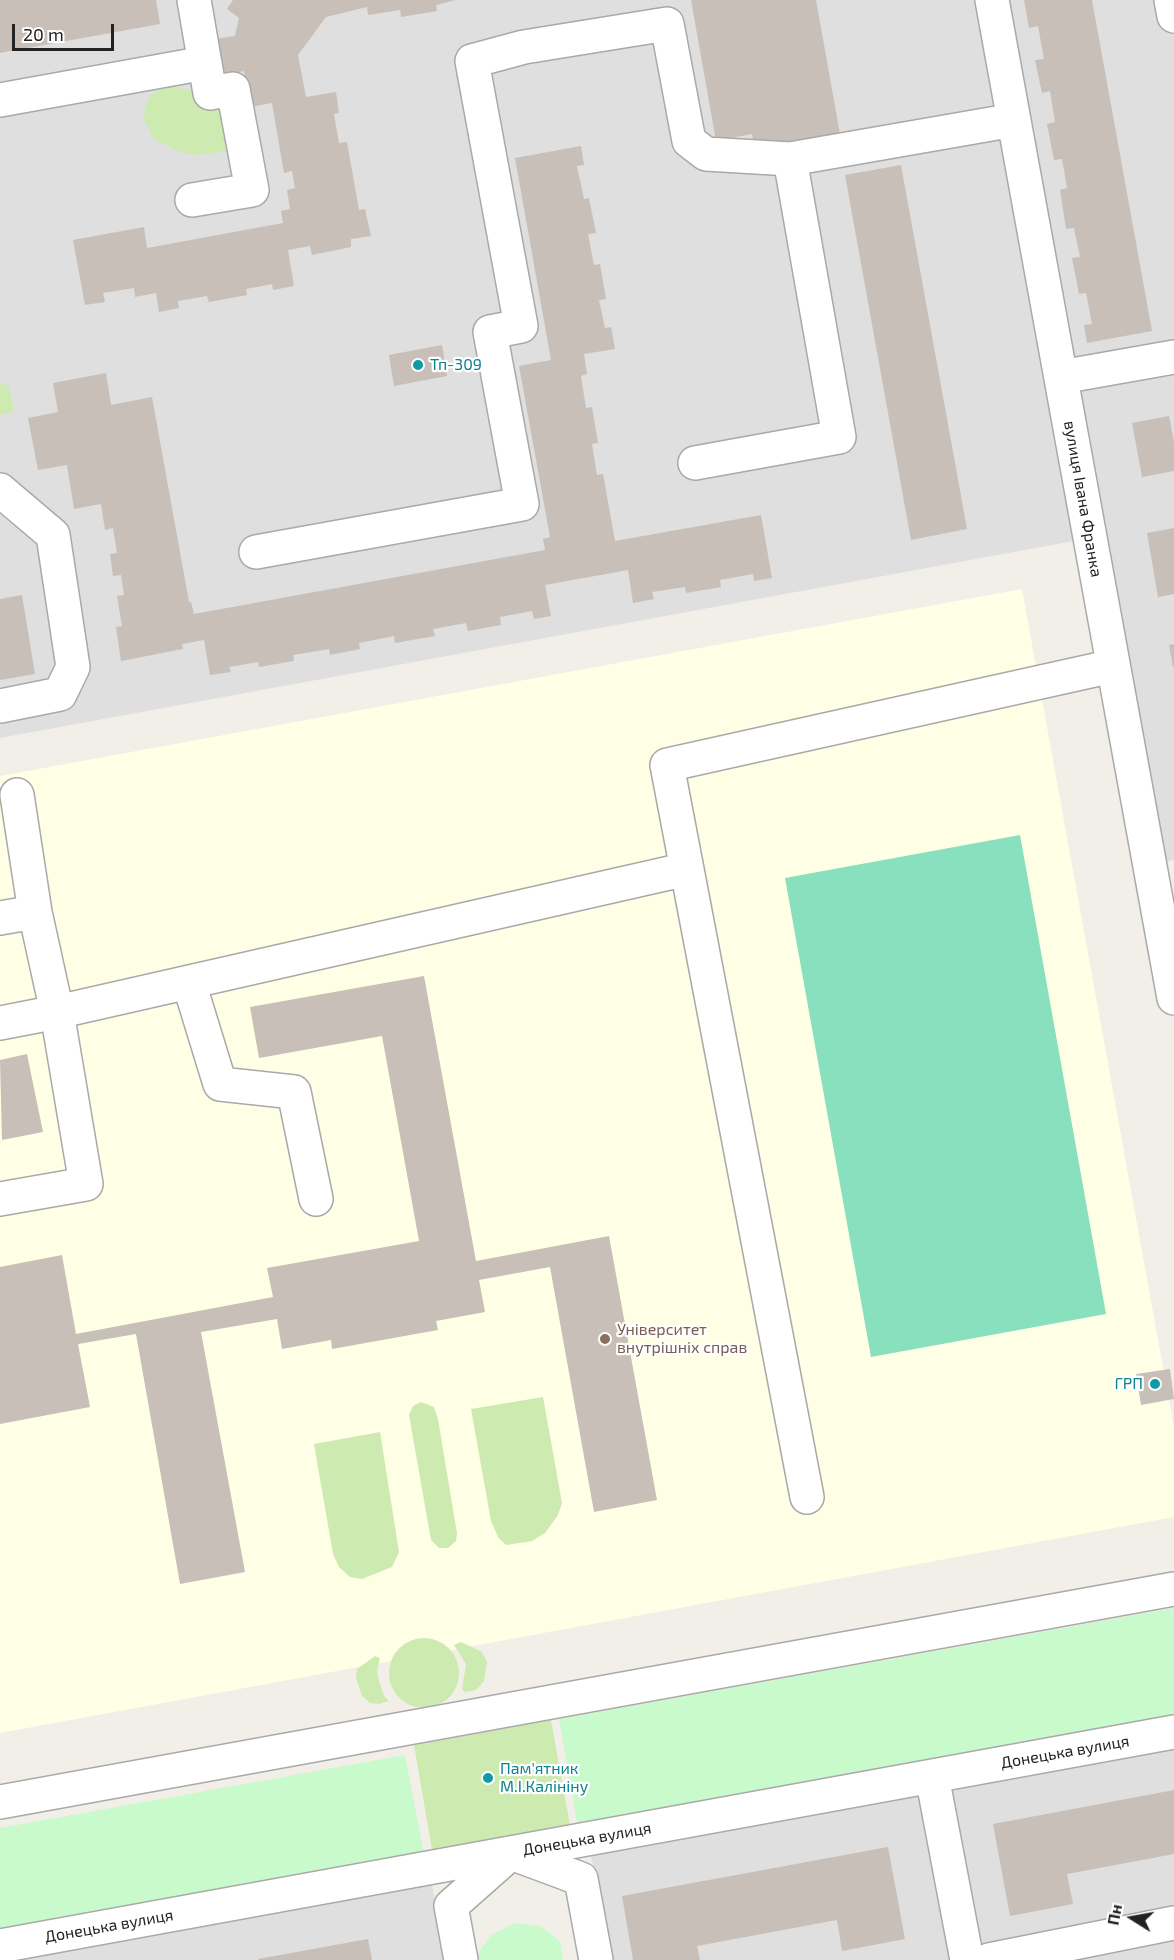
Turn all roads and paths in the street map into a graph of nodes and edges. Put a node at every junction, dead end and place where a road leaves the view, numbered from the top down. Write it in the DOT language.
graph roads {
  1 [pos="194,0"];
  2 [pos="992,0"];
  3 [pos="1171,0"];
  4 [pos="1174,16"];
  5 [pos="205,63"];
  6 [pos="0,100"];
  7 [pos="1014,120"];
  8 [pos="790,159"];
  9 [pos="192,200"];
  10 [pos="1174,357"];
  11 [pos="1061,378"];
  12 [pos="695,463"];
  13 [pos="0,490"];
  14 [pos="256,552"];
  15 [pos="1113,666"];
  16 [pos="0,706"];
  17 [pos="17,795"];
  18 [pos="687,869"];
  19 [pos="1162,874"];
  20 [pos="35,912"];
  21 [pos="0,918"];
  22 [pos="189,983"];
  23 [pos="1174,998"];
  24 [pos="57,1012"];
  25 [pos="0,1023"];
  26 [pos="0,1198"];
  27 [pos="315,1199"];
  28 [pos="807,1497"];
  29 [pos="1174,1589"];
  30 [pos="1174,1732"];
  31 [pos="932,1776"];
  32 [pos="0,1802"];
  33 [pos="511,1853"];
  34 [pos="1174,1923"];
  35 [pos="0,1946"];
  36 [pos="67,1947"];
  37 [pos="461,1960"];
  38 [pos="596,1960"];
  39 [pos="967,1960"];
  40 [pos="989,1960"];
  1 -- 5 [label="street"];
  2 -- 7 [label="street, вулиця Івана Франка"];
  3 -- 4 [label="street"];
  5 -- 6 [label="street"];
  5 -- 9 [label="street"];
  7 -- 8 [label="street"];
  7 -- 11 [label="street, вулиця Івана Франка"];
  8 -- 12 [label="street"];
  8 -- 14 [label="street"];
  10 -- 11 [label="street"];
  11 -- 15 [label="street, вулиця Івана Франка"];
  13 -- 16 [label="street"];
  15 -- 18 [label="street"];
  15 -- 19 [label="street, вулиця Івана Франка"];
  17 -- 20 [label="street"];
  18 -- 22 [label="street"];
  18 -- 28 [label="street"];
  19 -- 23 [label="street, вулиця Івана Франка"];
  20 -- 21 [label="street"];
  20 -- 24 [label="street"];
  22 -- 24 [label="street"];
  22 -- 27 [label="street"];
  24 -- 25 [label="street"];
  24 -- 26 [label="street"];
  29 -- 32 [label="street"];
  30 -- 31 [label="street, Донецька вулиця"];
  31 -- 33 [label="street, Донецька вулиця"];
  31 -- 39 [label="street"];
  33 -- 36 [label="street, Донецька вулиця"];
  33 -- 37 [label="street"];
  33 -- 38 [label="street"];
  34 -- 40 [label="street"];
  35 -- 36 [label="street, Донецька вулиця"];
}
